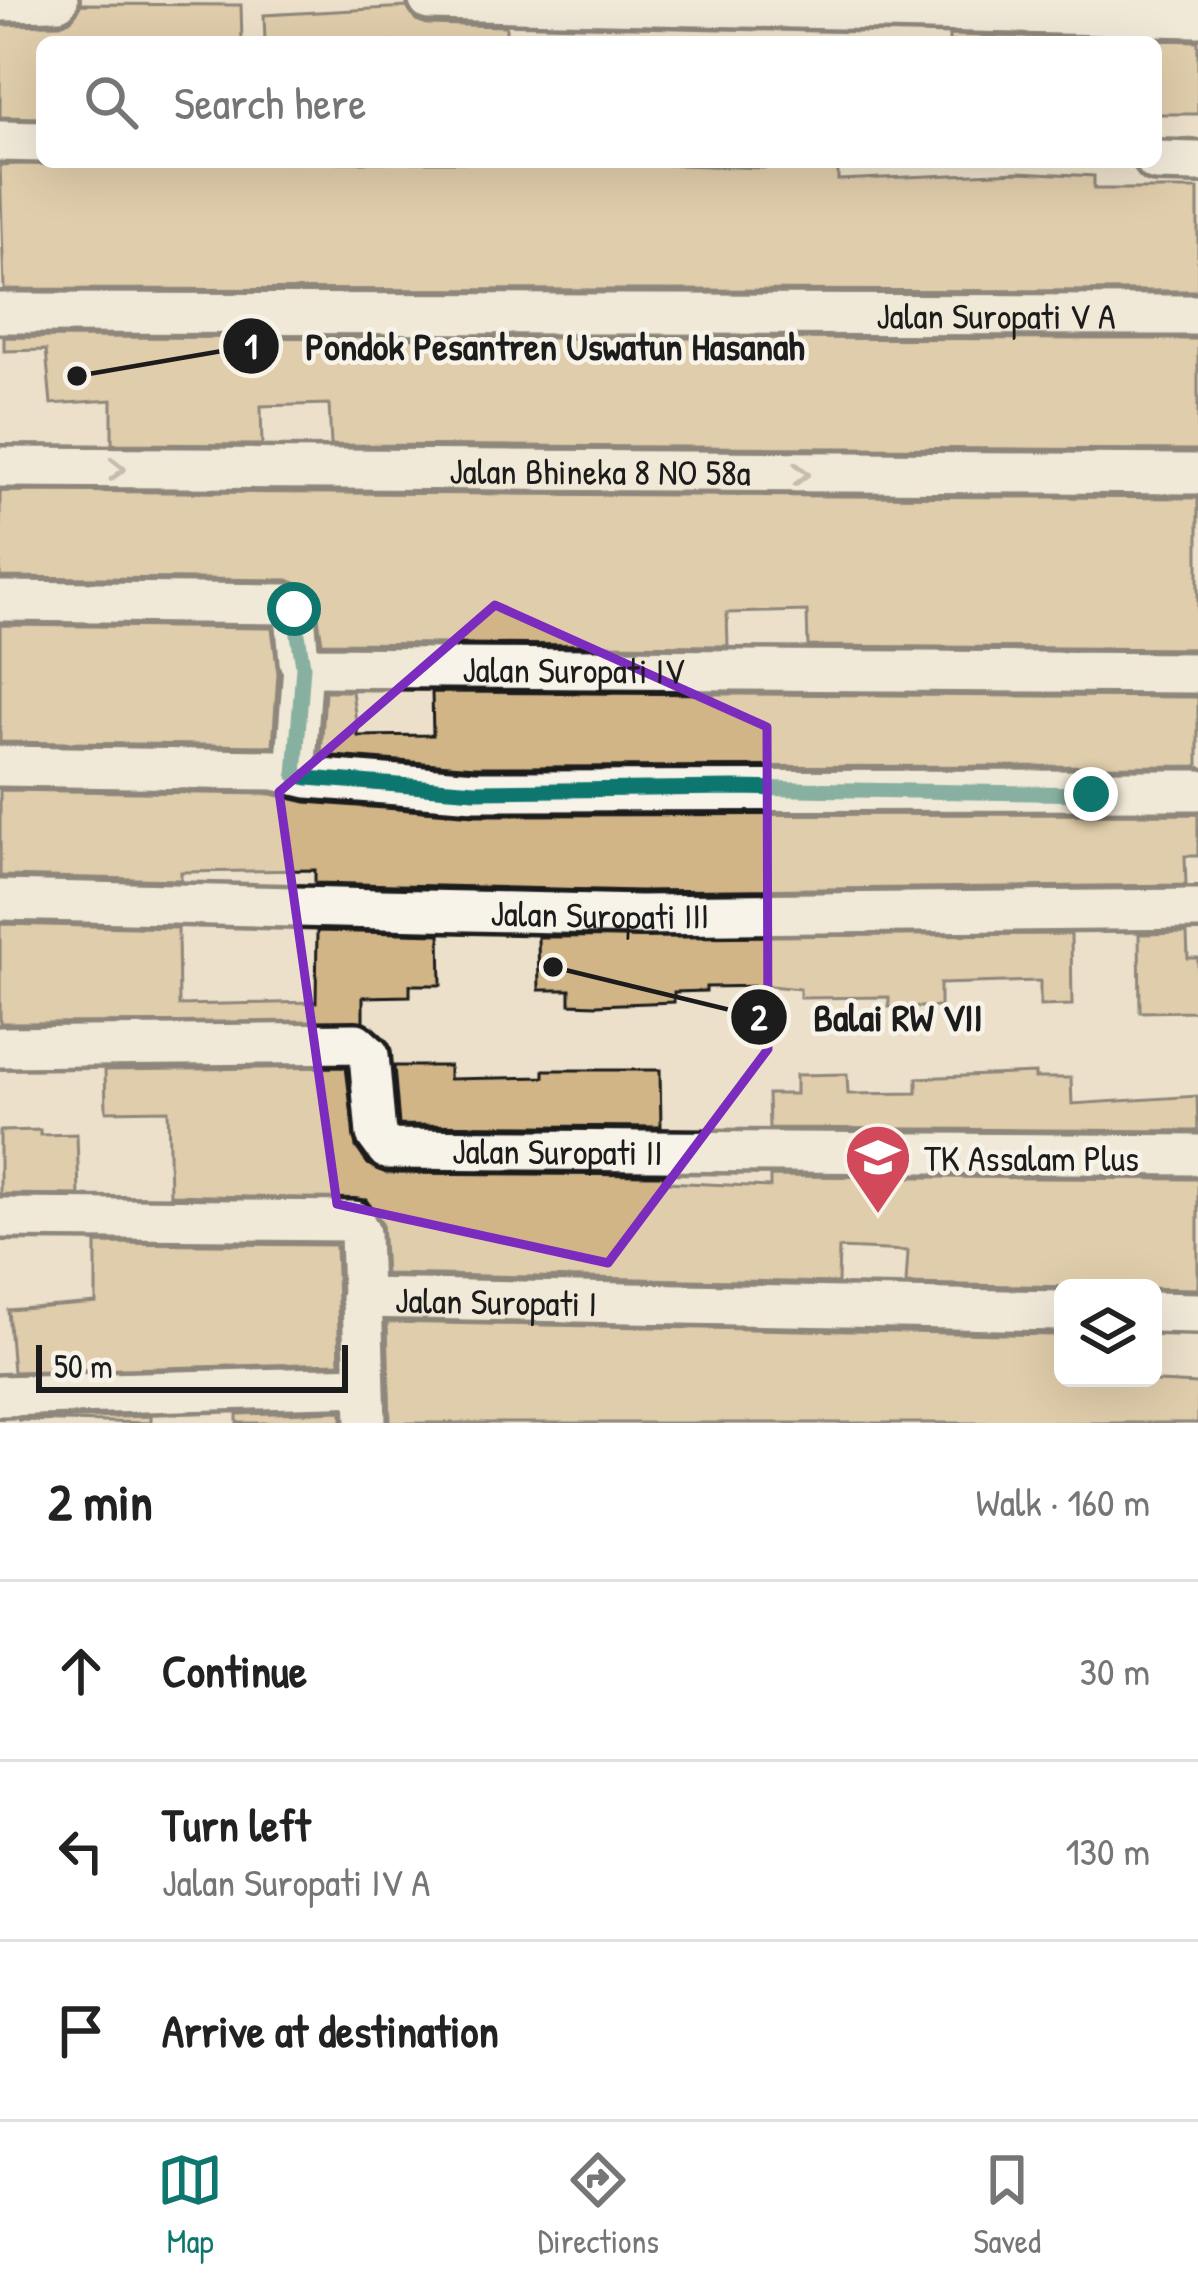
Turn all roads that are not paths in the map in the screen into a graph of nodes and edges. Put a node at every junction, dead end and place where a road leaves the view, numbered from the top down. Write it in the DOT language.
graph roads {
  1 [pos="58,0"];
  2 [pos="429,0"];
  3 [pos="0,1"];
  4 [pos="1198,17"];
  5 [pos="0,141"];
  6 [pos="36,142"];
  7 [pos="1162,160"];
  8 [pos="1198,162"];
  9 [pos="0,313"];
  10 [pos="1198,316"];
  11 [pos="0,467"];
  12 [pos="1198,473"];
  13 [pos="0,601"];
  14 [pos="303,666"];
  15 [pos="1198,674"];
  16 [pos="0,766"];
  17 [pos="295,775"];
  18 [pos="1198,790"];
  19 [pos="0,900"];
  20 [pos="1198,909"];
  21 [pos="0,1047"];
  22 [pos="1198,1155"];
  23 [pos="0,1218"];
  24 [pos="361,1298"];
  25 [pos="1054,1311"];
  26 [pos="1162,1312"];
  27 [pos="1198,1313"];
  28 [pos="0,1396"];
  29 [pos="365,1404"];
  1 -- 3 [label="street"];
  2 -- 4 [label="street"];
  5 -- 6 [label="street"];
  7 -- 8 [label="street"];
  9 -- 10 [label="street, Jalan Suropati V A"];
  11 -- 12 [label="street, Jalan Bhineka 8 NO 58a, one-way"];
  13 -- 14 [label="street"];
  14 -- 15 [label="street, Jalan Suropati IV"];
  14 -- 17 [label="street"];
  16 -- 17 [label="street"];
  17 -- 18 [label="street"];
  19 -- 20 [label="street, Jalan Suropati III"];
  21 -- 22 [label="street, Jalan Suropati II"];
  23 -- 24 [label="street, Jalan Suropati I"];
  24 -- 25 [label="street, Jalan Suropati I"];
  24 -- 29 [label="street"];
  26 -- 27 [label="street"];
  28 -- 29 [label="street"];
}
